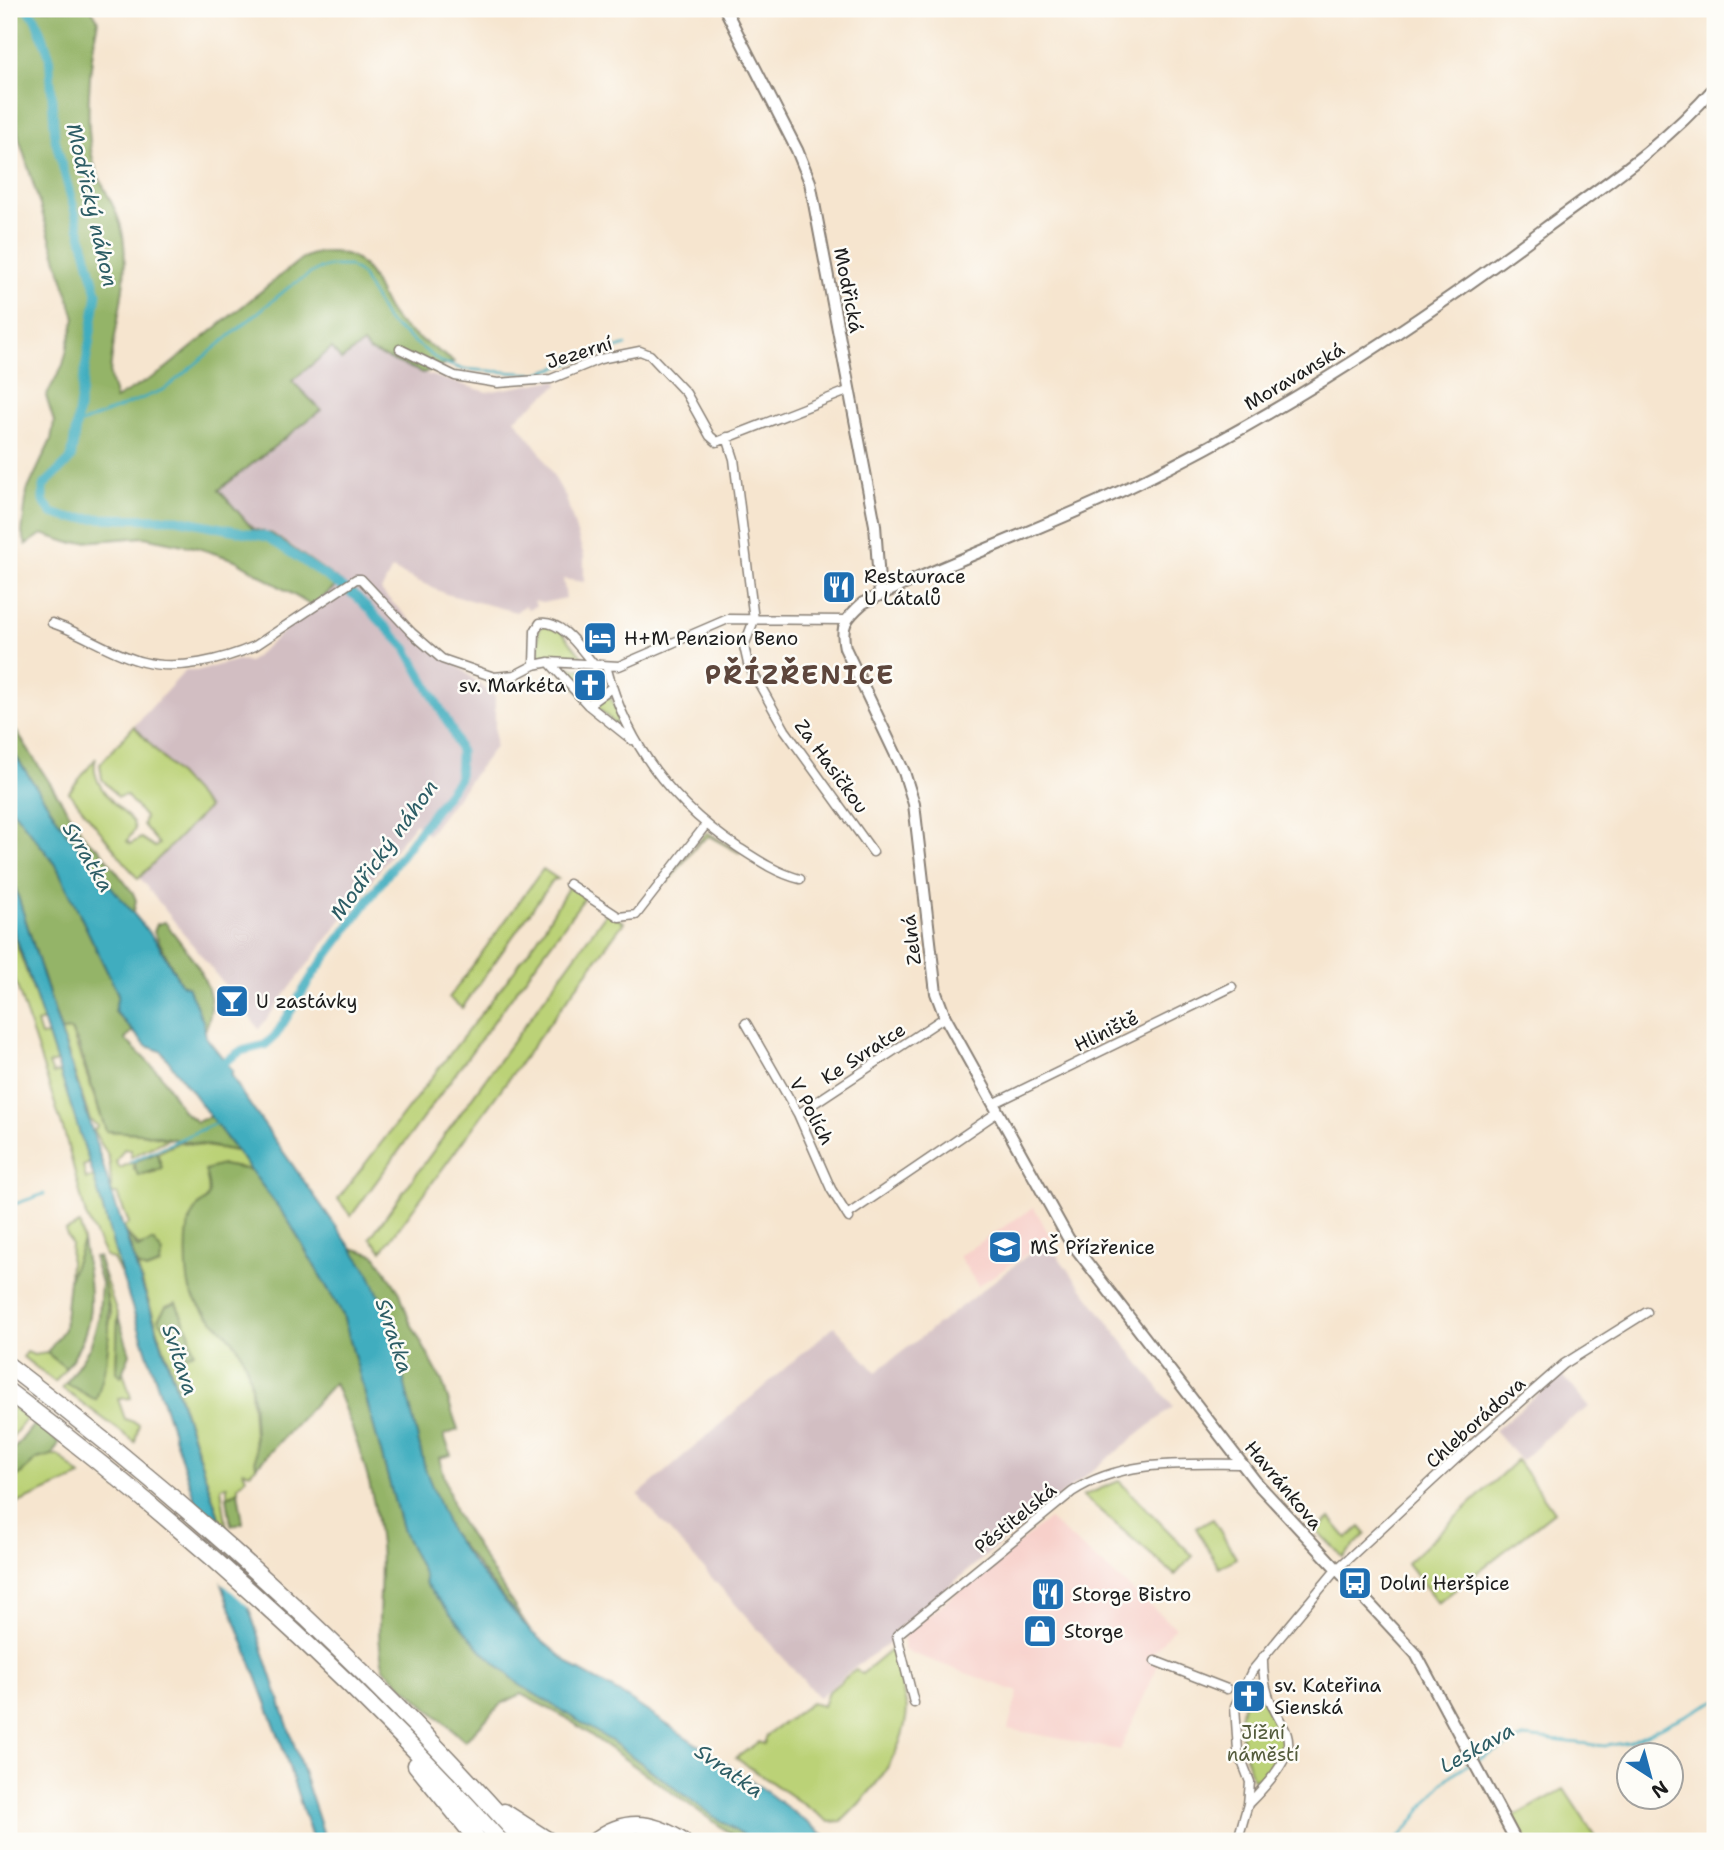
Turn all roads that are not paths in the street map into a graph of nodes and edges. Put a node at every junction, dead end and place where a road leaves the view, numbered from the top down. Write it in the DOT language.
graph roads {
  1 [pos="725,9"];
  2 [pos="1715,87"];
  3 [pos="400,349"];
  4 [pos="850,390"];
  5 [pos="727,437"];
  6 [pos="880,595"];
  7 [pos="754,620"];
  8 [pos="845,620"];
  9 [pos="52,623"];
  10 [pos="549,662"];
  11 [pos="534,665"];
  12 [pos="595,666"];
  13 [pos="606,666"];
  14 [pos="611,688"];
  15 [pos="588,705"];
  16 [pos="634,742"];
  17 [pos="705,826"];
  18 [pos="873,852"];
  19 [pos="800,879"];
  20 [pos="569,884"];
  21 [pos="1232,987"];
  22 [pos="945,1017"];
  23 [pos="746,1023"];
  24 [pos="995,1108"];
  25 [pos="798,1114"];
  26 [pos="1068,1238"];
  27 [pos="1647,1312"];
  28 [pos="9,1366"];
  29 [pos="9,1392"];
  30 [pos="1242,1464"];
  31 [pos="1335,1571"];
  32 [pos="1263,1657"];
  33 [pos="1155,1661"];
  34 [pos="1234,1692"];
  35 [pos="359,1695"];
  36 [pos="914,1703"];
  37 [pos="485,1799"];
  38 [pos="1248,1804"];
  39 [pos="478,1841"];
  40 [pos="500,1841"];
  41 [pos="523,1841"];
  42 [pos="549,1841"];
  43 [pos="595,1841"];
  44 [pos="682,1841"];
  45 [pos="1242,1841"];
  46 [pos="1516,1841"];
  1 -- 4 [label="street, Modřická"];
  2 -- 6 [label="street, Moravanská"];
  3 -- 5 [label="street, Jezerní"];
  4 -- 5 [label="street"];
  4 -- 6 [label="street, Modřická"];
  5 -- 7 [label="street"];
  6 -- 8 [label="street, Moravanská"];
  7 -- 8 [label="street"];
  7 -- 13 [label="street"];
  7 -- 18 [label="street, Za Hasičkou"];
  8 -- 22 [label="street, Zelná"];
  9 -- 11 [label="street"];
  10 -- 11 [label="street"];
  10 -- 12 [label="street"];
  10 -- 15 [label="street"];
  11 -- 12 [label="street"];
  12 -- 13 [label="street"];
  13 -- 14 [label="street"];
  14 -- 15 [label="street"];
  14 -- 16 [label="street"];
  15 -- 16 [label="street"];
  16 -- 17 [label="street"];
  17 -- 19 [label="street"];
  17 -- 20 [label="street"];
  21 -- 24 [label="street, Hliniště"];
  22 -- 24 [label="street, Zelná"];
  22 -- 25 [label="street, Ke Svratce"];
  23 -- 25 [label="street, V Polích"];
  24 -- 25 [label="street, V Polích"];
  24 -- 26 [label="street, Zelná"];
  26 -- 30 [label="street, Havránkova"];
  27 -- 31 [label="street, Chleborádova"];
  28 -- 37 [label="highway"];
  29 -- 35 [label="highway"];
  30 -- 31 [label="street, Havránkova"];
  30 -- 36 [label="street, Pěstitelská"];
  31 -- 32 [label="street, Chleborádova"];
  31 -- 46 [label="street, Havránkova"];
  32 -- 34 [label="street, Chleborádova"];
  32 -- 38 [label="street"];
  33 -- 34 [label="street"];
  34 -- 38 [label="street"];
  35 -- 39 [label="highway"];
  35 -- 40 [label="highway"];
  37 -- 41 [label="highway"];
  37 -- 42 [label="highway"];
  38 -- 45 [label="street"];
  43 -- 44 [label="highway"];
}
